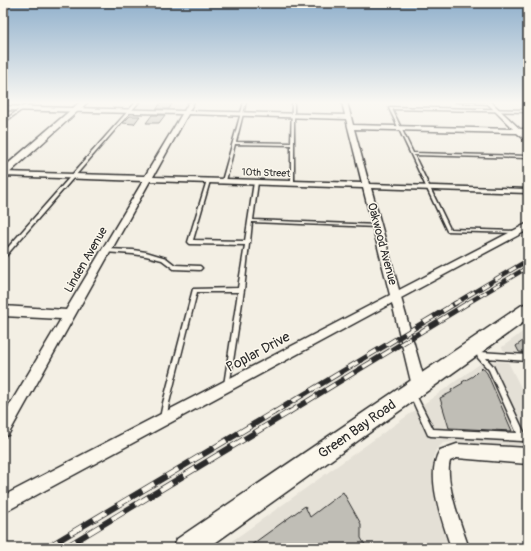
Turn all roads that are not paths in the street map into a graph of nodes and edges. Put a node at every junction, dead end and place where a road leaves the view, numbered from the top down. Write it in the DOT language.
graph roads {
  1 [pos="56,128"];
  2 [pos="116,128"];
  3 [pos="178,128"];
  4 [pos="238,128"];
  5 [pos="293,128"];
  6 [pos="350,128"];
  7 [pos="392,128"];
  8 [pos="399,128"];
  9 [pos="516,128"];
  10 [pos="518,130"];
  11 [pos="528,131"];
  12 [pos="528,140"];
  13 [pos="234,142"];
  14 [pos="293,144"];
  15 [pos="412,154"];
  16 [pos="528,157"];
  17 [pos="3,174"];
  18 [pos="73,176"];
  19 [pos="148,179"];
  20 [pos="208,181"];
  21 [pos="224,181"];
  22 [pos="256,182"];
  23 [pos="293,183"];
  24 [pos="366,186"];
  25 [pos="429,188"];
  26 [pos="528,191"];
  27 [pos="251,221"];
  28 [pos="377,226"];
  29 [pos="528,226"];
  30 [pos="516,232"];
  31 [pos="248,244"];
  32 [pos="106,251"];
  33 [pos="3,256"];
  34 [pos="200,268"];
  35 [pos="241,290"];
  36 [pos="395,296"];
  37 [pos="528,310"];
  38 [pos="3,311"];
  39 [pos="70,315"];
  40 [pos="475,353"];
  41 [pos="528,358"];
  42 [pos="227,386"];
  43 [pos="415,389"];
  44 [pos="164,420"];
  45 [pos="3,430"];
  46 [pos="528,456"];
  47 [pos="3,505"];
  48 [pos="186,548"];
  49 [pos="460,548"];
  1 -- 17 [label="main road"];
  2 -- 18 [label="lane"];
  3 -- 19 [label="street, Linden Avenue"];
  4 -- 13 [label="lane"];
  5 -- 14 [label="lane"];
  6 -- 24 [label="street, Oakwood Avenue"];
  7 -- 8 [label="street"];
  8 -- 10 [label="street"];
  8 -- 15 [label="lane"];
  9 -- 10 [label="street"];
  10 -- 11 [label="street"];
  10 -- 12 [label="street"];
  13 -- 14 [label="lane"];
  13 -- 21 [label="lane"];
  14 -- 23 [label="lane"];
  15 -- 16 [label="lane"];
  15 -- 25 [label="lane"];
  17 -- 18 [label="street, 10th Street"];
  18 -- 19 [label="street, 10th Street"];
  18 -- 33 [label="lane"];
  19 -- 20 [label="street, 10th Street"];
  19 -- 32 [label="street, Linden Avenue"];
  20 -- 21 [label="street, 10th Street"];
  20 -- 31 [label="lane"];
  21 -- 22 [label="street, 10th Street"];
  22 -- 23 [label="street, 10th Street"];
  22 -- 27 [label="lane"];
  23 -- 24 [label="street, 10th Street"];
  24 -- 25 [label="street, 10th Street"];
  24 -- 28 [label="street, Oakwood Avenue"];
  25 -- 26 [label="street, 10th Street"];
  25 -- 30 [label="lane"];
  27 -- 28 [label="lane"];
  27 -- 31 [label="lane"];
  28 -- 36 [label="street, Oakwood Avenue"];
  29 -- 30 [label="street, Poplar Drive"];
  30 -- 36 [label="street, Poplar Drive"];
  31 -- 35 [label="lane"];
  32 -- 34 [label="lane"];
  32 -- 39 [label="street, Linden Avenue"];
  35 -- 42 [label="lane"];
  35 -- 44 [label="lane"];
  36 -- 42 [label="street, Poplar Drive"];
  36 -- 43 [label="street, Oakwood Avenue"];
  37 -- 40 [label="main road, Green Bay Road"];
  38 -- 39 [label="street"];
  39 -- 45 [label="street, Linden Avenue"];
  40 -- 41 [label="lane"];
  40 -- 43 [label="main road, Green Bay Road"];
  40 -- 43 [label="lane"];
  42 -- 44 [label="street, Poplar Drive"];
  43 -- 48 [label="main road, Green Bay Road"];
  44 -- 47 [label="street, Poplar Drive"];
  46 -- 49 [label="street"];
}
